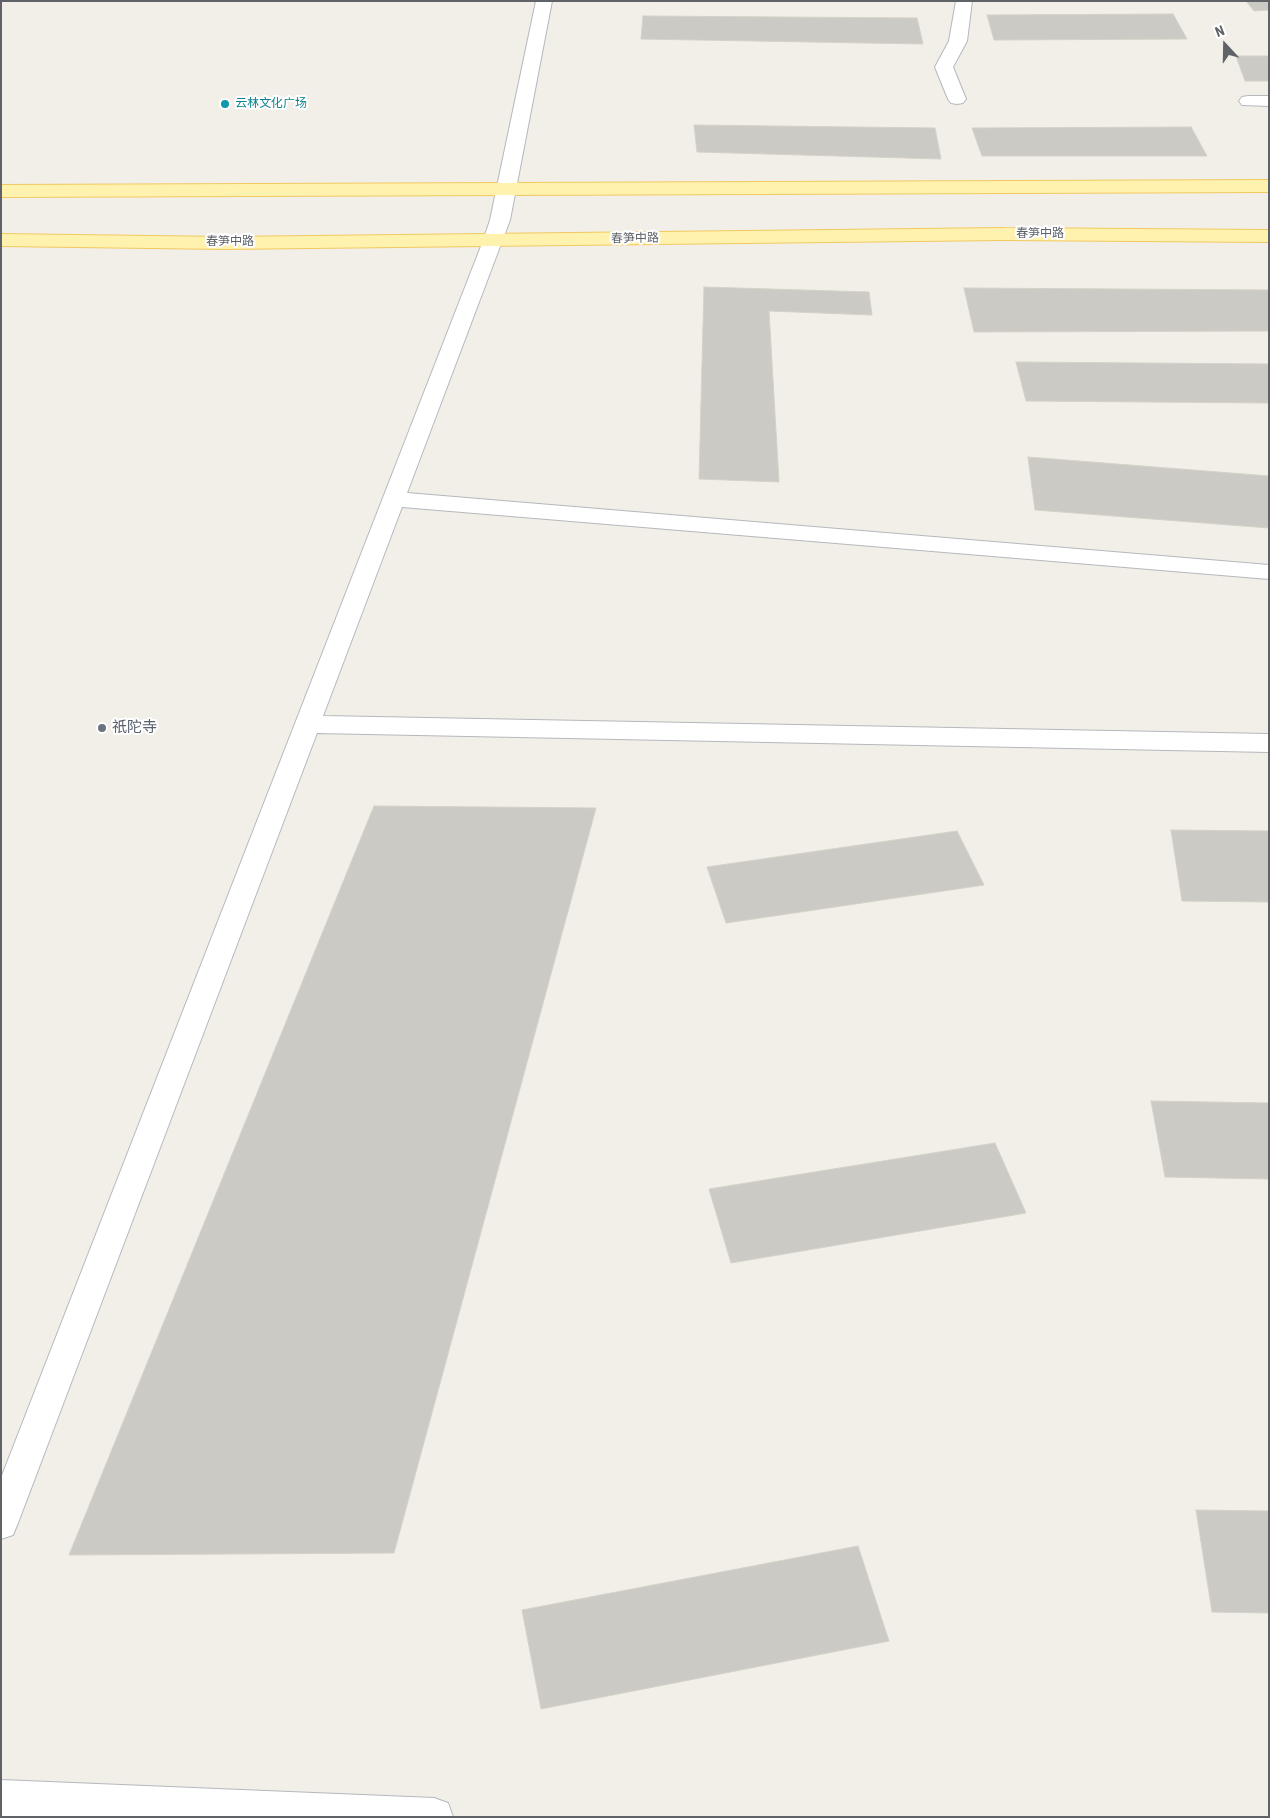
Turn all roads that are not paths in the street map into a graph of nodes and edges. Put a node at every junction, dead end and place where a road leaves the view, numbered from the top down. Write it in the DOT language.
graph roads {
  1 [pos="544,1"];
  2 [pos="964,1"];
  3 [pos="958,100"];
  4 [pos="1248,101"];
  5 [pos="1269,101"];
  6 [pos="1269,186"];
  7 [pos="506,188"];
  8 [pos="1,191"];
  9 [pos="1269,236"];
  10 [pos="1,240"];
  11 [pos="492,241"];
  12 [pos="393,499"];
  13 [pos="1269,572"];
  14 [pos="307,724"];
  15 [pos="1269,743"];
  16 [pos="1,1523"];
  17 [pos="1,1799"];
  18 [pos="434,1817"];
  1 -- 7 [label="street"];
  2 -- 3 [label="street"];
  4 -- 5 [label="street"];
  6 -- 7 [label="main road"];
  7 -- 8 [label="main road"];
  7 -- 11 [label="street"];
  9 -- 11 [label="main road, 春笋中路"];
  10 -- 11 [label="main road, 春笋中路"];
  11 -- 12 [label="street"];
  12 -- 13 [label="street"];
  12 -- 14 [label="street"];
  14 -- 15 [label="street"];
  14 -- 16 [label="street"];
  17 -- 18 [label="street"];
}
